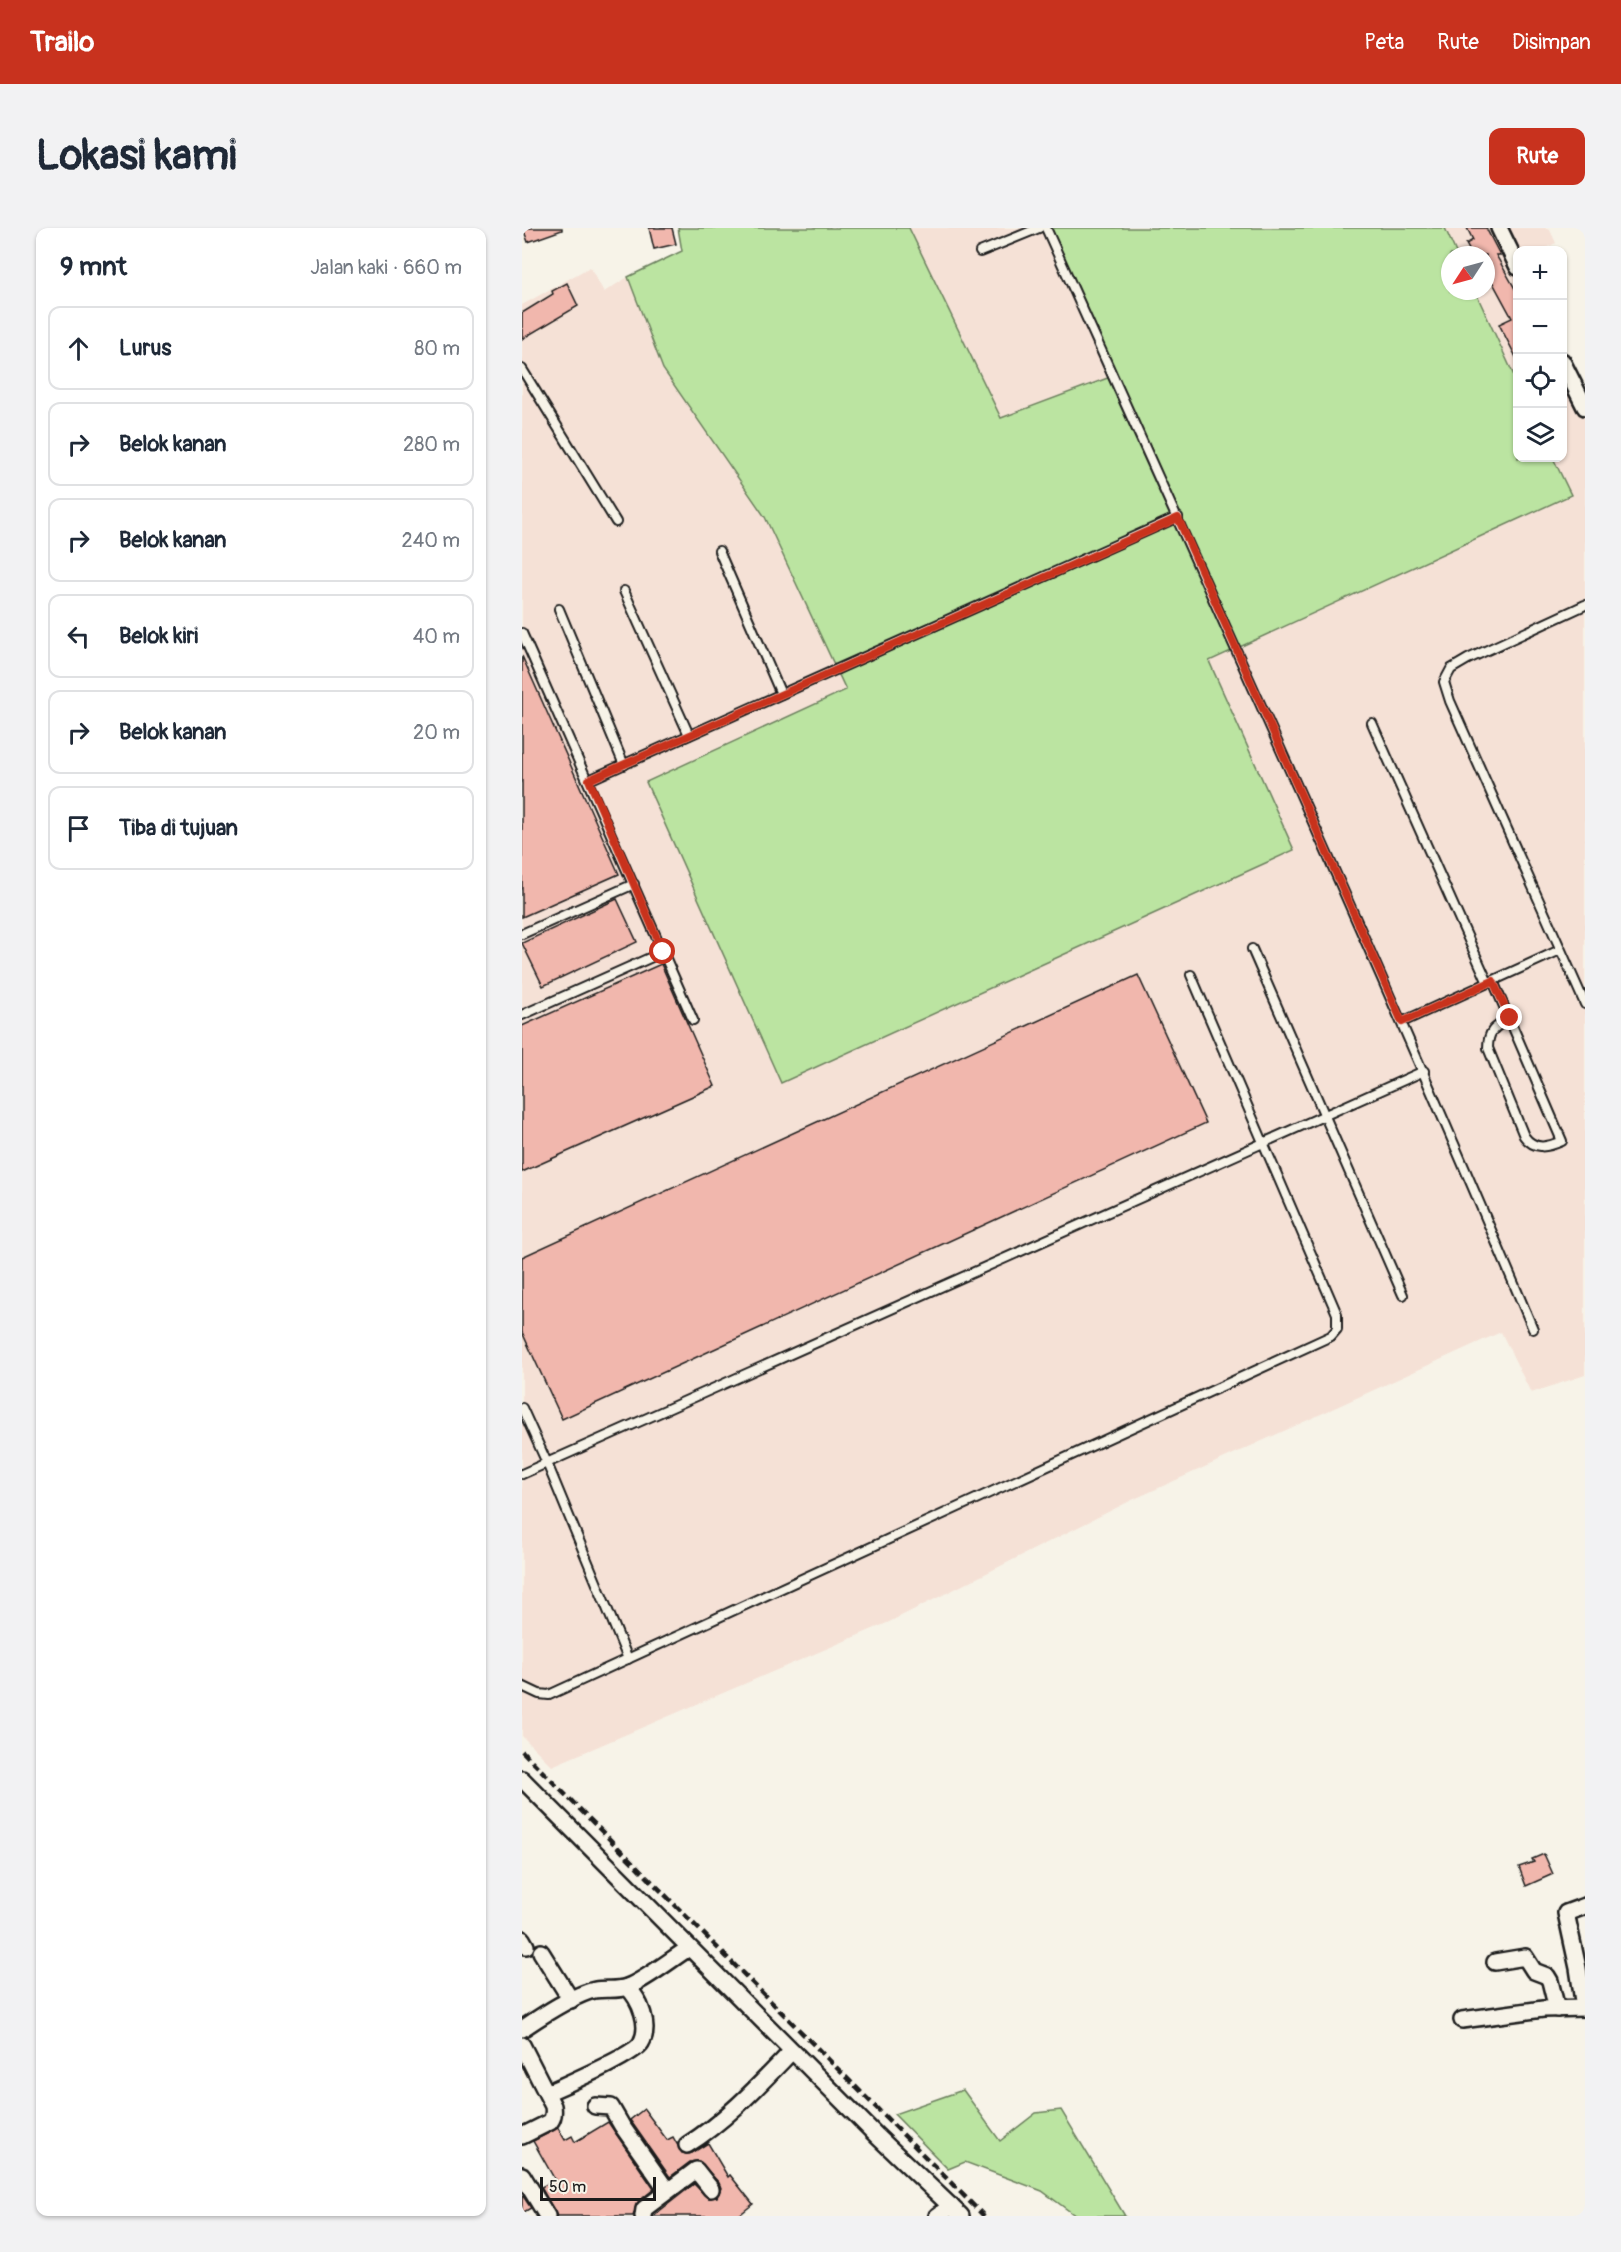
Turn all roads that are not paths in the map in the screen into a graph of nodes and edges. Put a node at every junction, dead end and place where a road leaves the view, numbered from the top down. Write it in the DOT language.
graph roads {
  1 [pos="1039,228"];
  2 [pos="1046,228"];
  3 [pos="1499,228"];
  4 [pos="980,252"];
  5 [pos="1513,257"];
  6 [pos="522,369"];
  7 [pos="1567,369"];
  8 [pos="1585,407"];
  9 [pos="1178,518"];
  10 [pos="616,522"];
  11 [pos="720,551"];
  12 [pos="624,591"];
  13 [pos="1585,604"];
  14 [pos="559,609"];
  15 [pos="522,633"];
  16 [pos="781,694"];
  17 [pos="1372,723"];
  18 [pos="689,735"];
  19 [pos="624,765"];
  20 [pos="589,780"];
  21 [pos="634,884"];
  22 [pos="522,934"];
  23 [pos="1252,949"];
  24 [pos="1560,950"];
  25 [pos="663,952"];
  26 [pos="1191,975"];
  27 [pos="1491,982"];
  28 [pos="1585,1004"];
  29 [pos="522,1015"];
  30 [pos="1510,1018"];
  31 [pos="693,1020"];
  32 [pos="1402,1022"];
  33 [pos="1424,1071"];
  34 [pos="1326,1116"];
  35 [pos="1263,1143"];
  36 [pos="1403,1295"];
  37 [pos="1533,1329"];
  38 [pos="522,1408"];
  39 [pos="547,1464"];
  40 [pos="522,1474"];
  41 [pos="628,1659"];
  42 [pos="522,1686"];
  43 [pos="522,1779"];
  44 [pos="1585,1906"];
  45 [pos="689,1948"];
  46 [pos="541,1952"];
  47 [pos="1495,1962"];
  48 [pos="627,1987"];
  49 [pos="572,2000"];
  50 [pos="1557,2008"];
  51 [pos="1585,2008"];
  52 [pos="1462,2020"];
  53 [pos="523,2025"];
  54 [pos="522,2045"];
  55 [pos="792,2051"];
  56 [pos="547,2093"];
  57 [pos="595,2106"];
  58 [pos="522,2136"];
  59 [pos="687,2145"];
  60 [pos="522,2175"];
  61 [pos="711,2189"];
  62 [pos="667,2190"];
  63 [pos="526,2191"];
  64 [pos="956,2211"];
  65 [pos="548,2216"];
  66 [pos="643,2216"];
  67 [pos="937,2216"];
  1 -- 4 [label="lane"];
  2 -- 9 [label="lane"];
  3 -- 5 [label="street"];
  6 -- 10 [label="lane"];
  7 -- 8 [label="street"];
  9 -- 16 [label="lane"];
  9 -- 32 [label="lane"];
  11 -- 16 [label="lane"];
  12 -- 18 [label="lane"];
  13 -- 24 [label="lane"];
  14 -- 19 [label="lane"];
  15 -- 20 [label="lane"];
  16 -- 18 [label="lane"];
  17 -- 27 [label="lane"];
  18 -- 19 [label="lane"];
  19 -- 20 [label="lane"];
  20 -- 21 [label="lane"];
  21 -- 22 [label="lane"];
  21 -- 25 [label="lane"];
  23 -- 34 [label="lane"];
  24 -- 27 [label="lane"];
  24 -- 28 [label="lane"];
  25 -- 29 [label="lane"];
  25 -- 31 [label="lane"];
  26 -- 35 [label="lane"];
  27 -- 30 [label="lane"];
  27 -- 32 [label="lane"];
  30 -- 30 [label="lane"];
  32 -- 33 [label="lane"];
  33 -- 34 [label="lane"];
  33 -- 37 [label="lane"];
  34 -- 35 [label="lane"];
  34 -- 36 [label="lane"];
  35 -- 39 [label="lane"];
  35 -- 41 [label="lane"];
  38 -- 39 [label="lane"];
  39 -- 40 [label="lane"];
  39 -- 41 [label="lane"];
  41 -- 42 [label="lane"];
  43 -- 45 [label="street"];
  44 -- 51 [label="street"];
  45 -- 48 [label="street"];
  45 -- 55 [label="street"];
  46 -- 49 [label="street"];
  47 -- 50 [label="street"];
  48 -- 49 [label="street"];
  48 -- 56 [label="street"];
  49 -- 53 [label="street"];
  50 -- 51 [label="street"];
  50 -- 52 [label="street"];
  54 -- 56 [label="street"];
  55 -- 59 [label="street"];
  55 -- 64 [label="street"];
  56 -- 58 [label="street"];
  57 -- 62 [label="street"];
  60 -- 63 [label="street"];
  61 -- 62 [label="street"];
  62 -- 66 [label="street"];
  63 -- 65 [label="street"];
  64 -- 67 [label="street"];
}
